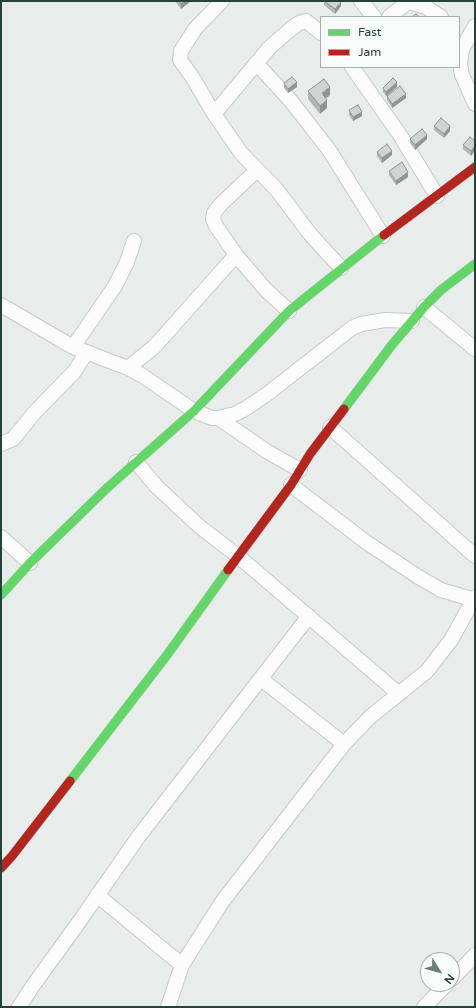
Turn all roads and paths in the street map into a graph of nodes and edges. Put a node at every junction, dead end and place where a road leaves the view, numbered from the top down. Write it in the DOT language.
graph roads {
  1 [pos="222,1"];
  2 [pos="360,1"];
  3 [pos="373,16"];
  4 [pos="390,16"];
  5 [pos="439,16"];
  6 [pos="475,26"];
  7 [pos="320,31"];
  8 [pos="463,36"];
  9 [pos="256,63"];
  10 [pos="353,68"];
  11 [pos="475,104"];
  12 [pos="214,114"];
  13 [pos="475,168"];
  14 [pos="257,170"];
  15 [pos="437,196"];
  16 [pos="383,236"];
  17 [pos="134,242"];
  18 [pos="236,255"];
  19 [pos="475,264"];
  20 [pos="340,268"];
  21 [pos="1,305"];
  22 [pos="424,307"];
  23 [pos="289,311"];
  24 [pos="412,322"];
  25 [pos="73,347"];
  26 [pos="475,349"];
  27 [pos="87,352"];
  28 [pos="128,368"];
  29 [pos="194,411"];
  30 [pos="218,418"];
  31 [pos="330,427"];
  32 [pos="1,444"];
  33 [pos="136,462"];
  34 [pos="300,470"];
  35 [pos="291,486"];
  36 [pos="1,538"];
  37 [pos="238,556"];
  38 [pos="475,556"];
  39 [pos="30,563"];
  40 [pos="1,595"];
  41 [pos="474,599"];
  42 [pos="309,616"];
  43 [pos="261,679"];
  44 [pos="398,694"];
  45 [pos="344,744"];
  46 [pos="1,868"];
  47 [pos="96,895"];
  48 [pos="475,955"];
  49 [pos="182,965"];
  50 [pos="460,971"];
  51 [pos="439,992"];
  52 [pos="19,1007"];
  53 [pos="168,1007"];
  54 [pos="424,1007"];
  1 -- 12 [label="street"];
  2 -- 3 [label="street"];
  4 -- 5 [label="street"];
  6 -- 8 [label="street"];
  7 -- 9 [label="street"];
  8 -- 11 [label="street"];
  9 -- 12 [label="street"];
  9 -- 16 [label="street"];
  10 -- 15 [label="street"];
  12 -- 14 [label="street"];
  13 -- 15 [label="street"];
  14 -- 18 [label="street"];
  14 -- 20 [label="street"];
  15 -- 16 [label="street"];
  16 -- 20 [label="street"];
  17 -- 25 [label="street"];
  18 -- 23 [label="street"];
  18 -- 28 [label="street"];
  19 -- 22 [label="street"];
  20 -- 23 [label="street"];
  21 -- 25 [label="street"];
  22 -- 24 [label="street"];
  22 -- 26 [label="street"];
  23 -- 29 [label="street"];
  24 -- 30 [label="street"];
  24 -- 31 [label="street"];
  25 -- 27 [label="street"];
  27 -- 28 [label="street"];
  27 -- 32 [label="street"];
  28 -- 29 [label="street"];
  29 -- 30 [label="street"];
  29 -- 33 [label="street"];
  30 -- 34 [label="street"];
  31 -- 34 [label="street"];
  31 -- 38 [label="street"];
  33 -- 37 [label="street"];
  33 -- 39 [label="street"];
  34 -- 35 [label="street"];
  35 -- 37 [label="street"];
  35 -- 41 [label="street"];
  36 -- 39 [label="street"];
  37 -- 42 [label="street"];
  37 -- 46 [label="street"];
  39 -- 40 [label="street"];
  41 -- 44 [label="street"];
  42 -- 43 [label="street"];
  42 -- 44 [label="street"];
  43 -- 45 [label="street"];
  43 -- 47 [label="street"];
  44 -- 45 [label="street"];
  45 -- 49 [label="street"];
  47 -- 49 [label="street"];
  47 -- 52 [label="street"];
  48 -- 50 [label="street"];
  49 -- 53 [label="street"];
  51 -- 54 [label="street"];
}
